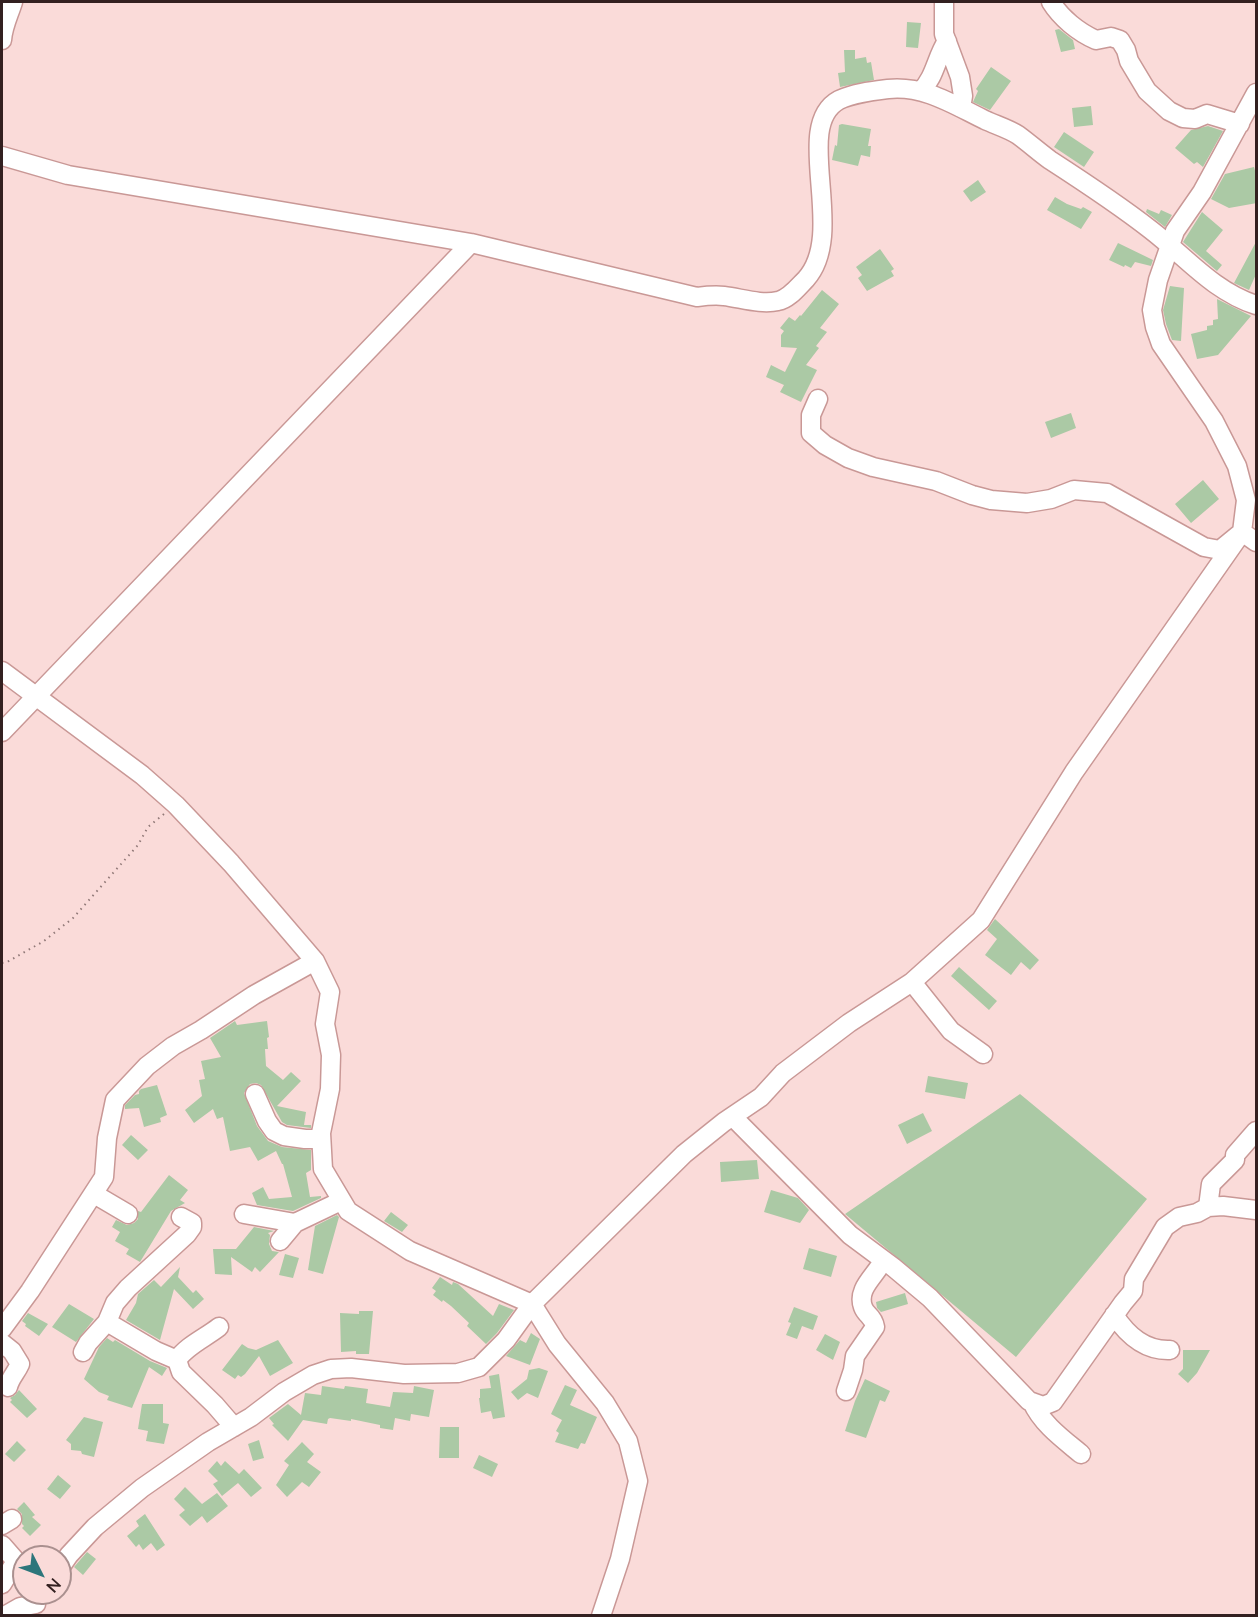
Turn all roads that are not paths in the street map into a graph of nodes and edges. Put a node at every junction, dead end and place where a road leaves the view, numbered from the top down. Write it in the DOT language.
graph roads {
  1 [pos="13,2"];
  2 [pos="944,2"];
  3 [pos="1051,2"];
  4 [pos="2,39"];
  5 [pos="946,41"];
  6 [pos="921,91"];
  7 [pos="1257,93"];
  8 [pos="962,108"];
  9 [pos="1240,124"];
  10 [pos="2,156"];
  11 [pos="471,243"];
  12 [pos="1169,245"];
  13 [pos="1257,305"];
  14 [pos="818,399"];
  15 [pos="1251,494"];
  16 [pos="1249,537"];
  17 [pos="2,671"];
  18 [pos="38,696"];
  19 [pos="2,732"];
  20 [pos="315,961"];
  21 [pos="912,982"];
  22 [pos="982,1054"];
  23 [pos="255,1094"];
  24 [pos="733,1117"];
  25 [pos="1257,1131"];
  26 [pos="321,1139"];
  27 [pos="94,1194"];
  28 [pos="341,1201"];
  29 [pos="1208,1207"];
  30 [pos="1257,1210"];
  31 [pos="128,1214"];
  32 [pos="244,1214"];
  33 [pos="181,1217"];
  34 [pos="295,1223"];
  35 [pos="280,1241"];
  36 [pos="883,1260"];
  37 [pos="532,1304"];
  38 [pos="1114,1316"];
  39 [pos="108,1322"];
  40 [pos="219,1327"];
  41 [pos="2,1329"];
  42 [pos="2,1343"];
  43 [pos="1170,1350"];
  44 [pos="83,1352"];
  45 [pos="177,1360"];
  46 [pos="8,1387"];
  47 [pos="846,1391"];
  48 [pos="1032,1402"];
  49 [pos="234,1426"];
  50 [pos="1082,1454"];
  51 [pos="2,1545"];
  52 [pos="72,1554"];
  53 [pos="12,1558"];
  54 [pos="25,1605"];
  55 [pos="6,1615"];
  56 [pos="601,1616"];
  1 -- 4 [label="street"];
  2 -- 5 [label="street"];
  3 -- 9 [label="street"];
  5 -- 6 [label="street"];
  5 -- 8 [label="street"];
  6 -- 8 [label="street"];
  6 -- 11 [label="street"];
  7 -- 9 [label="street"];
  8 -- 12 [label="street"];
  9 -- 12 [label="street"];
  10 -- 11 [label="street"];
  11 -- 18 [label="street"];
  12 -- 13 [label="street"];
  12 -- 15 [label="street"];
  14 -- 16 [label="street"];
  15 -- 16 [label="street"];
  16 -- 21 [label="street"];
  17 -- 18 [label="street"];
  18 -- 19 [label="street"];
  18 -- 20 [label="street"];
  20 -- 26 [label="street"];
  20 -- 27 [label="street"];
  21 -- 22 [label="street"];
  21 -- 24 [label="street"];
  23 -- 26 [label="street"];
  24 -- 36 [label="street"];
  24 -- 37 [label="street"];
  25 -- 29 [label="street"];
  26 -- 28 [label="street"];
  27 -- 31 [label="street"];
  27 -- 41 [label="street"];
  28 -- 34 [label="street"];
  28 -- 37 [label="street"];
  29 -- 30 [label="street"];
  29 -- 38 [label="street"];
  32 -- 34 [label="street"];
  33 -- 39 [label="street"];
  34 -- 35 [label="street"];
  36 -- 47 [label="street"];
  36 -- 48 [label="street"];
  37 -- 49 [label="street"];
  37 -- 56 [label="street"];
  38 -- 43 [label="street"];
  38 -- 48 [label="street"];
  39 -- 44 [label="street"];
  39 -- 45 [label="street"];
  40 -- 45 [label="street"];
  42 -- 46 [label="street"];
  45 -- 49 [label="street"];
  48 -- 50 [label="street"];
  49 -- 52 [label="street"];
  51 -- 53 [label="street"];
  54 -- 55 [label="street"];
}
